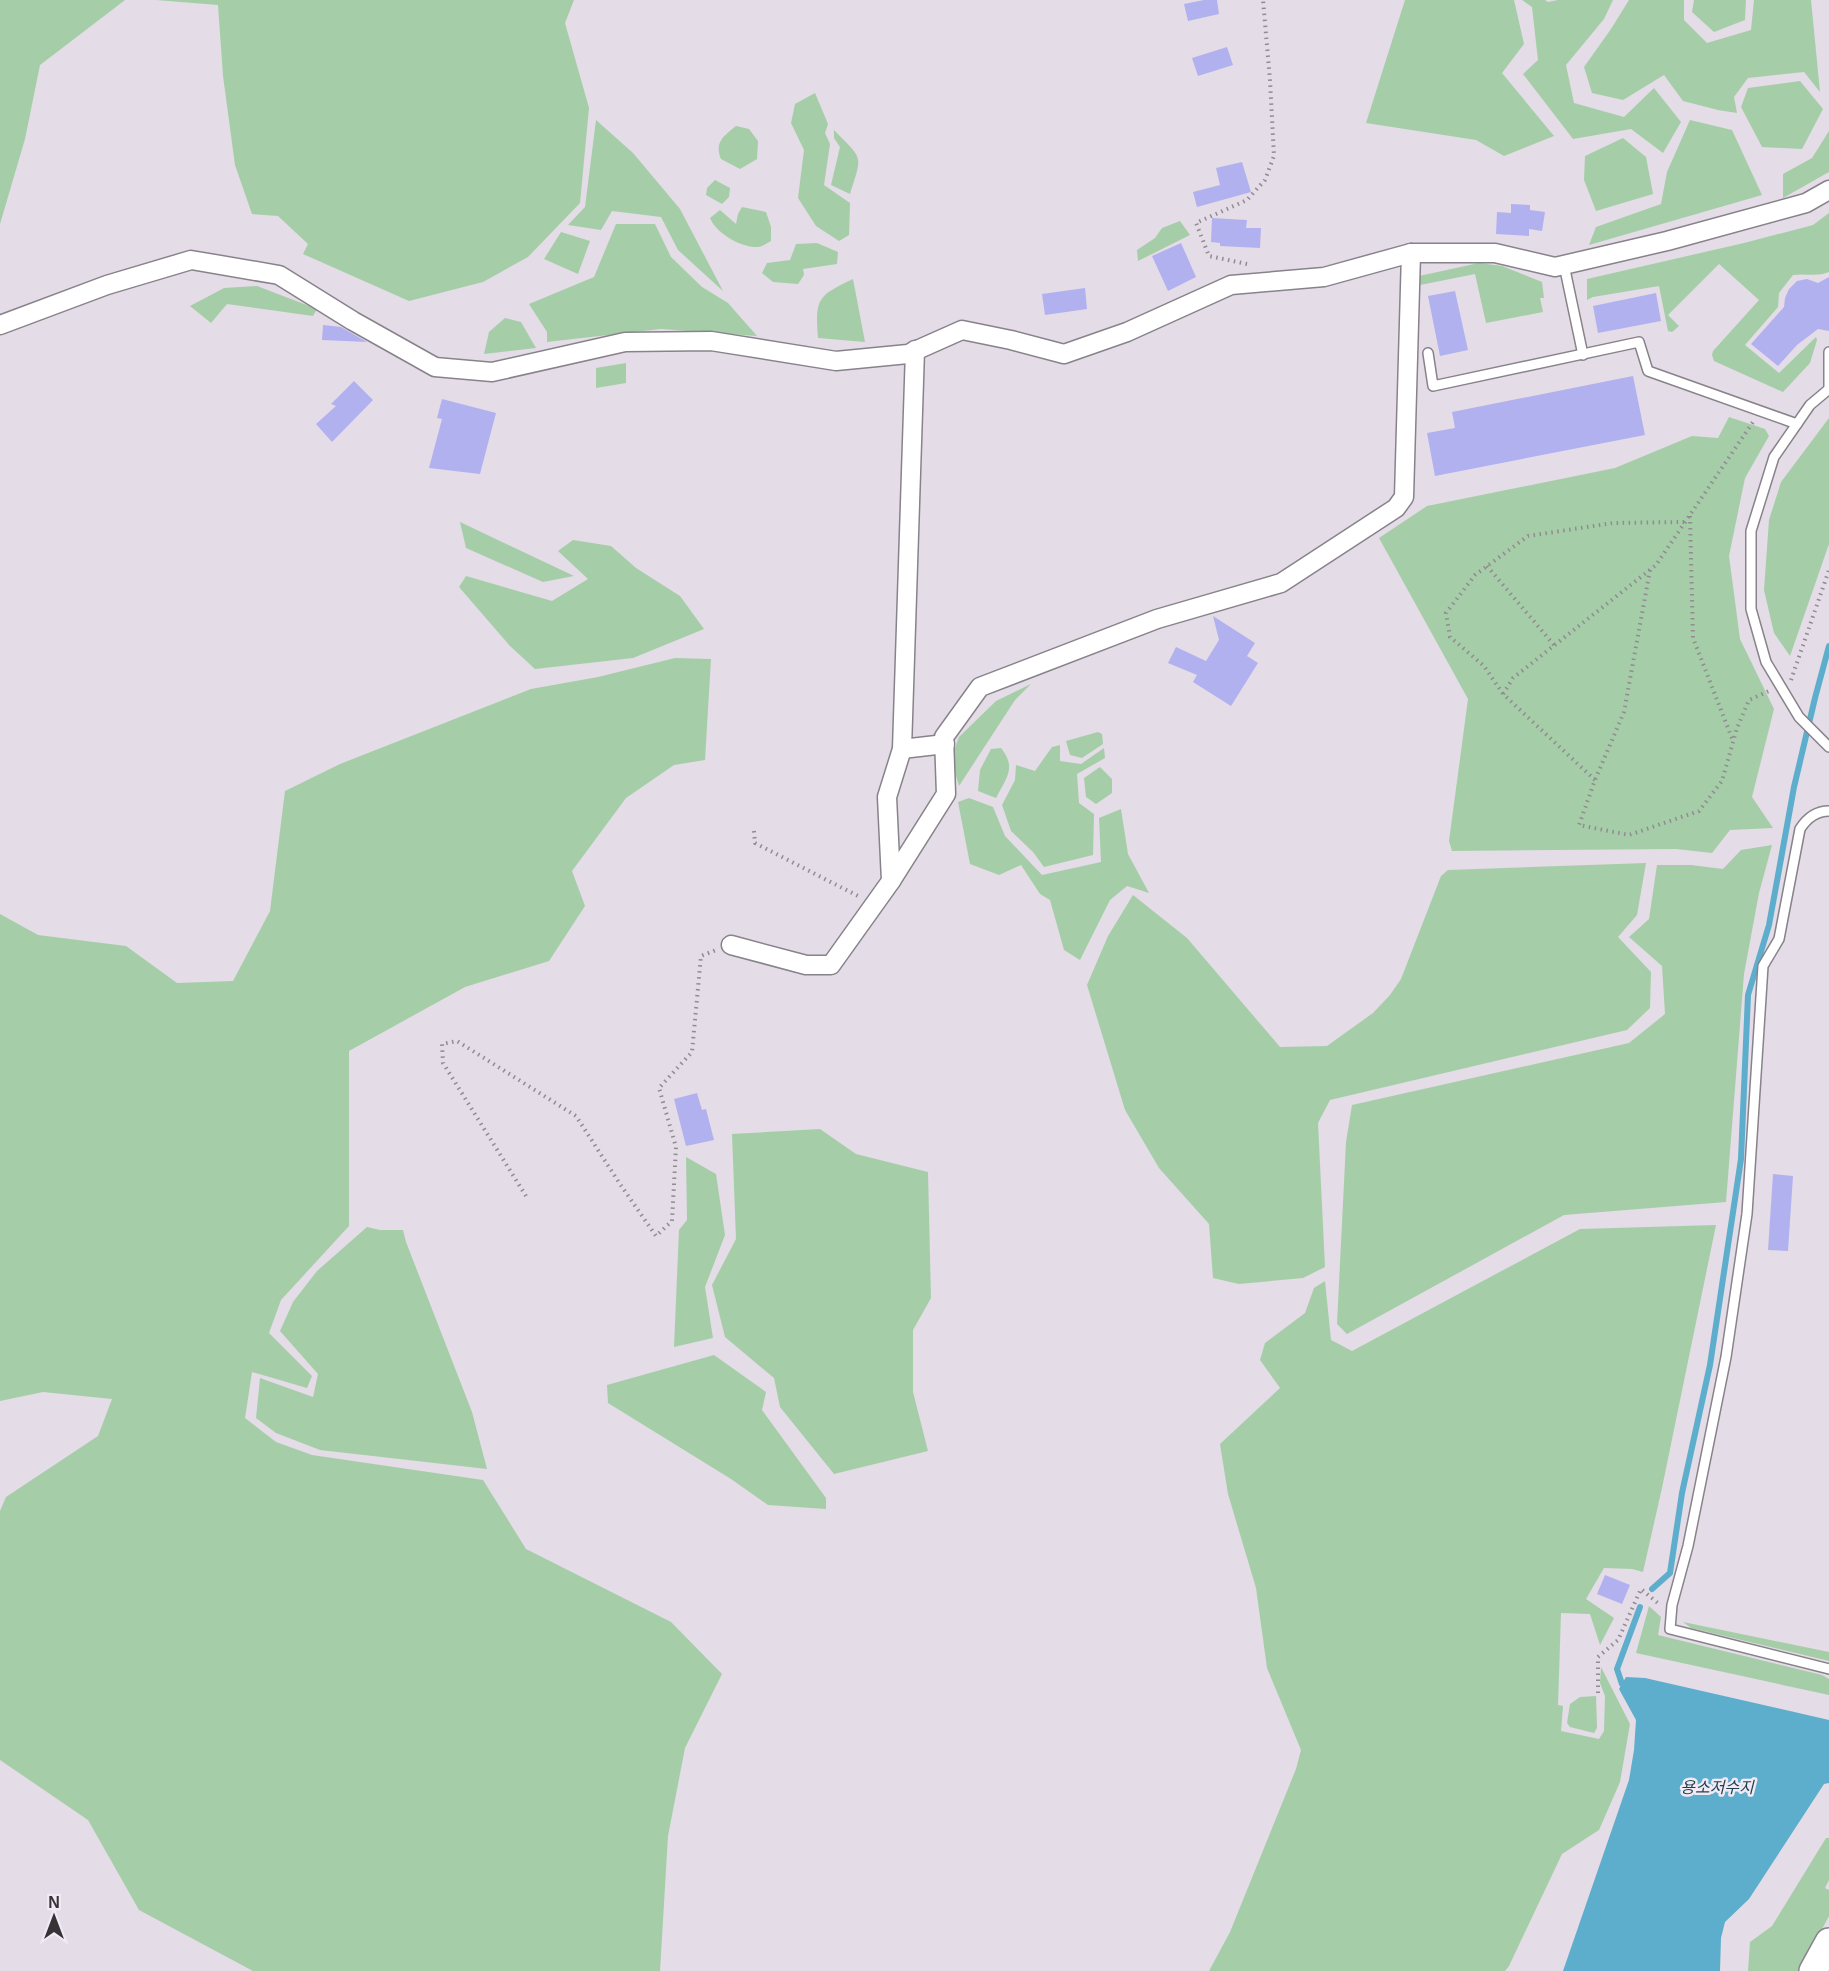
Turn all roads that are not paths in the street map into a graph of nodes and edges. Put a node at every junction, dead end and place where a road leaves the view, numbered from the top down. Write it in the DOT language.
graph roads {
  1 [pos="1829,190"];
  2 [pos="1411,253"];
  3 [pos="1564,265"];
  4 [pos="0,325"];
  5 [pos="915,350"];
  6 [pos="1829,352"];
  7 [pos="1428,353"];
  8 [pos="1583,355"];
  9 [pos="1829,389"];
  10 [pos="1797,424"];
  11 [pos="945,744"];
  12 [pos="1829,747"];
  13 [pos="902,749"];
  14 [pos="1829,811"];
  15 [pos="891,880"];
  16 [pos="731,945"];
  17 [pos="1829,1669"];
  18 [pos="1829,1942"];
  19 [pos="1813,1971"];
  1 -- 3 [label="street"];
  2 -- 3 [label="street"];
  2 -- 5 [label="street"];
  2 -- 11 [label="street"];
  3 -- 8 [label="lane"];
  4 -- 5 [label="street"];
  5 -- 13 [label="street"];
  6 -- 9 [label="lane"];
  7 -- 8 [label="lane"];
  8 -- 10 [label="lane"];
  9 -- 10 [label="lane"];
  10 -- 12 [label="lane"];
  11 -- 13 [label="street"];
  11 -- 15 [label="street"];
  13 -- 15 [label="street"];
  14 -- 17 [label="lane"];
  15 -- 16 [label="street"];
  18 -- 19 [label="main road"];
}
